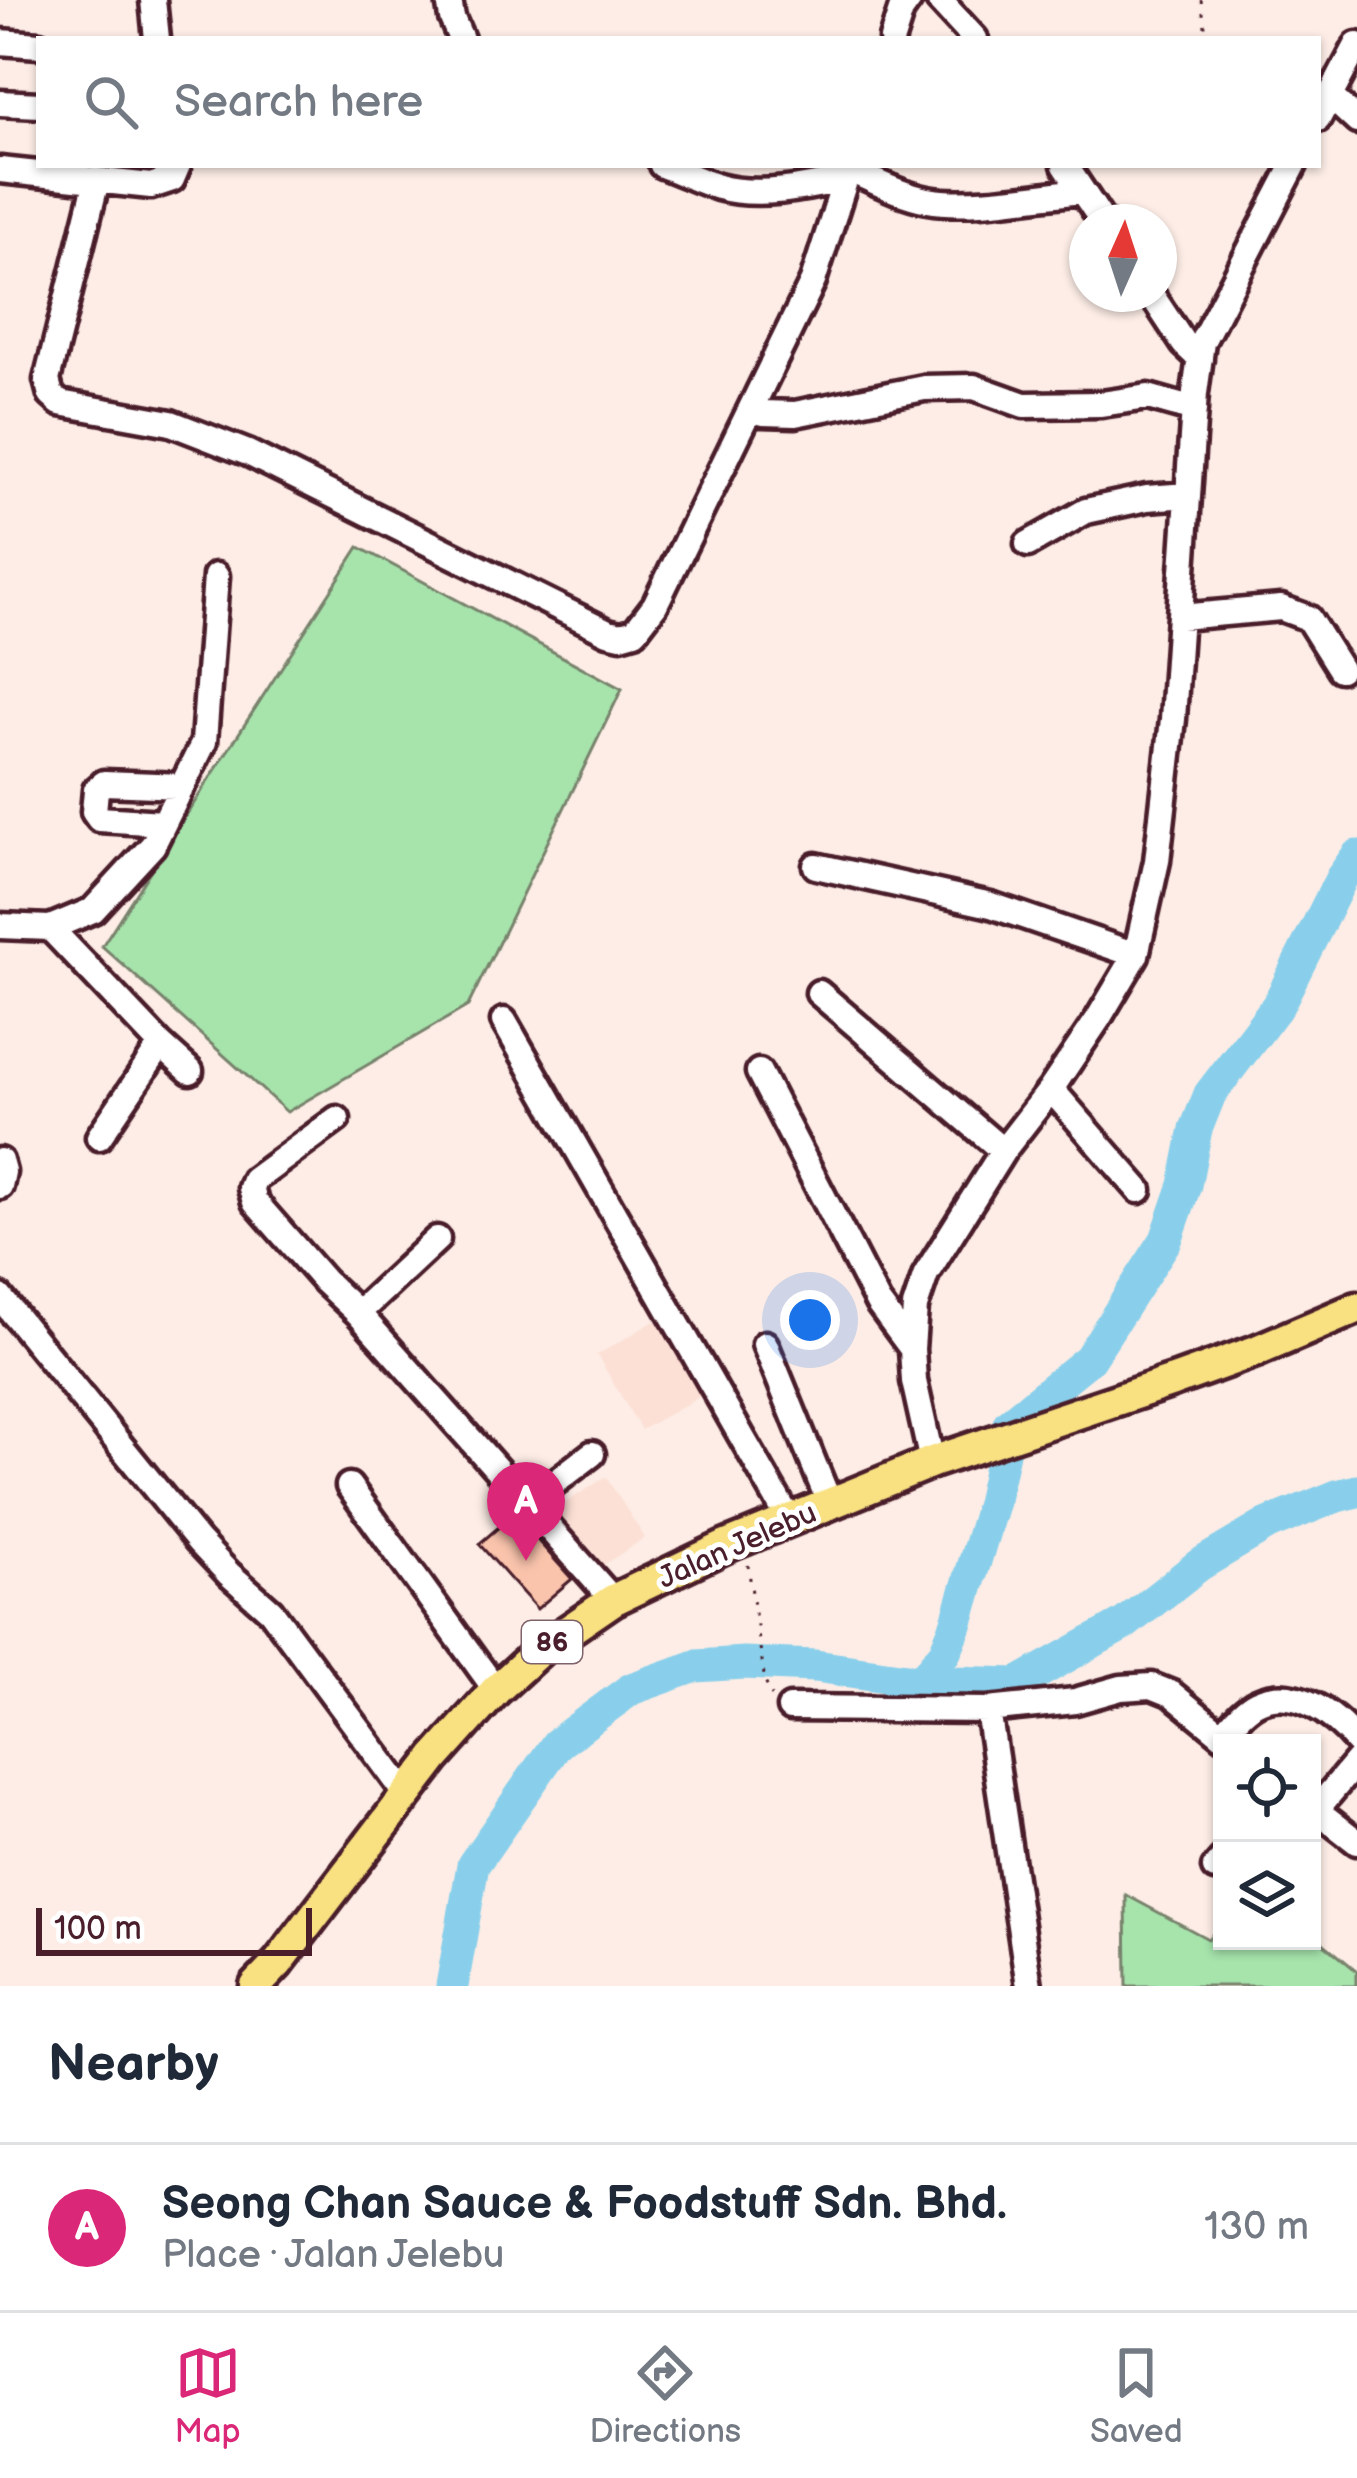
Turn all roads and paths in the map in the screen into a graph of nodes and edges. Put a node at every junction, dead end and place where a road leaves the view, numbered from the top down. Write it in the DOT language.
graph roads {
  1 [pos="153,0"];
  2 [pos="449,0"];
  3 [pos="908,0"];
  4 [pos="939,0"];
  5 [pos="1201,0"];
  6 [pos="158,36"];
  7 [pos="460,36"];
  8 [pos="893,36"];
  9 [pos="972,36"];
  10 [pos="1207,36"];
  11 [pos="0,42"];
  12 [pos="36,44"];
  13 [pos="1357,45"];
  14 [pos="0,103"];
  15 [pos="36,106"];
  16 [pos="1324,108"];
  17 [pos="1357,121"];
  18 [pos="670,168"];
  19 [pos="1067,168"];
  20 [pos="1292,168"];
  21 [pos="0,170"];
  22 [pos="845,170"];
  23 [pos="175,172"];
  24 [pos="97,180"];
  25 [pos="1082,191"];
  26 [pos="1091,204"];
  27 [pos="1163,312"];
  28 [pos="1200,359"];
  29 [pos="753,406"];
  30 [pos="1194,410"];
  31 [pos="1188,495"];
  32 [pos="1028,544"];
  33 [pos="217,575"];
  34 [pos="1180,617"];
  35 [pos="1340,669"];
  36 [pos="182,787"];
  37 [pos="164,823"];
  38 [pos="816,866"];
  39 [pos="0,926"];
  40 [pos="50,928"];
  41 [pos="1136,955"];
  42 [pos="819,993"];
  43 [pos="504,1022"];
  44 [pos="161,1045"];
  45 [pos="190,1071"];
  46 [pos="759,1072"];
  47 [pos="1051,1089"];
  48 [pos="337,1119"];
  49 [pos="99,1137"];
  50 [pos="1004,1151"];
  51 [pos="0,1161"];
  52 [pos="0,1186"];
  53 [pos="1138,1190"];
  54 [pos="437,1239"];
  55 [pos="0,1297"];
  56 [pos="1357,1308"];
  57 [pos="358,1313"];
  58 [pos="766,1344"];
  59 [pos="912,1349"];
  60 [pos="592,1454"];
  61 [pos="932,1462"];
  62 [pos="349,1486"];
  63 [pos="528,1503"];
  64 [pos="830,1504"];
  65 [pos="790,1521"];
  66 [pos="745,1539"];
  67 [pos="613,1600"];
  68 [pos="765,1682"];
  69 [pos="496,1690"];
  70 [pos="790,1708"];
  71 [pos="988,1710"];
  72 [pos="1221,1734"];
  73 [pos="1231,1734"];
  74 [pos="1357,1742"];
  75 [pos="1357,1761"];
  76 [pos="407,1795"];
  77 [pos="1321,1801"];
  78 [pos="1321,1814"];
  79 [pos="1357,1842"];
  80 [pos="256,1986"];
  81 [pos="1029,1986"];
  1 -- 6 [label="street"];
  2 -- 7 [label="street"];
  3 -- 8 [label="street"];
  4 -- 9 [label="street"];
  5 -- 10 [label="path"];
  11 -- 12 [label="street"];
  13 -- 16 [label="street"];
  14 -- 15 [label="street"];
  16 -- 17 [label="street"];
  18 -- 22 [label="street"];
  19 -- 25 [label="street"];
  20 -- 28 [label="street"];
  21 -- 24 [label="street"];
  22 -- 25 [label="street"];
  22 -- 29 [label="street"];
  23 -- 24 [label="street"];
  24 -- 29 [label="street"];
  25 -- 26 [label="street"];
  27 -- 28 [label="street"];
  28 -- 30 [label="street"];
  29 -- 30 [label="street"];
  30 -- 31 [label="street"];
  31 -- 32 [label="street"];
  31 -- 34 [label="street"];
  33 -- 36 [label="street"];
  34 -- 35 [label="street"];
  34 -- 41 [label="street"];
  36 -- 37 [label="street"];
  36 -- 37 [label="street"];
  37 -- 40 [label="street"];
  38 -- 41 [label="street"];
  39 -- 40 [label="street"];
  40 -- 44 [label="street"];
  41 -- 47 [label="street"];
  42 -- 50 [label="street"];
  43 -- 65 [label="street"];
  44 -- 45 [label="street"];
  44 -- 49 [label="street"];
  46 -- 59 [label="street"];
  47 -- 50 [label="street"];
  47 -- 53 [label="street"];
  48 -- 57 [label="street"];
  50 -- 59 [label="street"];
  51 -- 52 [label="street"];
  54 -- 57 [label="street"];
  55 -- 76 [label="street"];
  56 -- 61 [label="main road, Jalan Jelebu / 86"];
  57 -- 63 [label="street"];
  58 -- 64 [label="street"];
  59 -- 61 [label="street"];
  60 -- 63 [label="street"];
  61 -- 64 [label="main road, Jalan Jelebu / 86"];
  62 -- 69 [label="street"];
  63 -- 67 [label="street"];
  64 -- 65 [label="main road, Jalan Jelebu / 86"];
  65 -- 66 [label="main road, Jalan Jelebu / 86"];
  66 -- 67 [label="main road, Jalan Jelebu / 86"];
  66 -- 68 [label="path"];
  67 -- 69 [label="main road, Jalan Jelebu / 86"];
  69 -- 76 [label="main road, Jalan Jelebu / 86"];
  70 -- 71 [label="street"];
  71 -- 72 [label="street"];
  71 -- 81 [label="street"];
  73 -- 74 [label="street"];
  75 -- 77 [label="street"];
  76 -- 80 [label="main road, Jalan Jelebu / 86"];
  78 -- 79 [label="street"];
}
